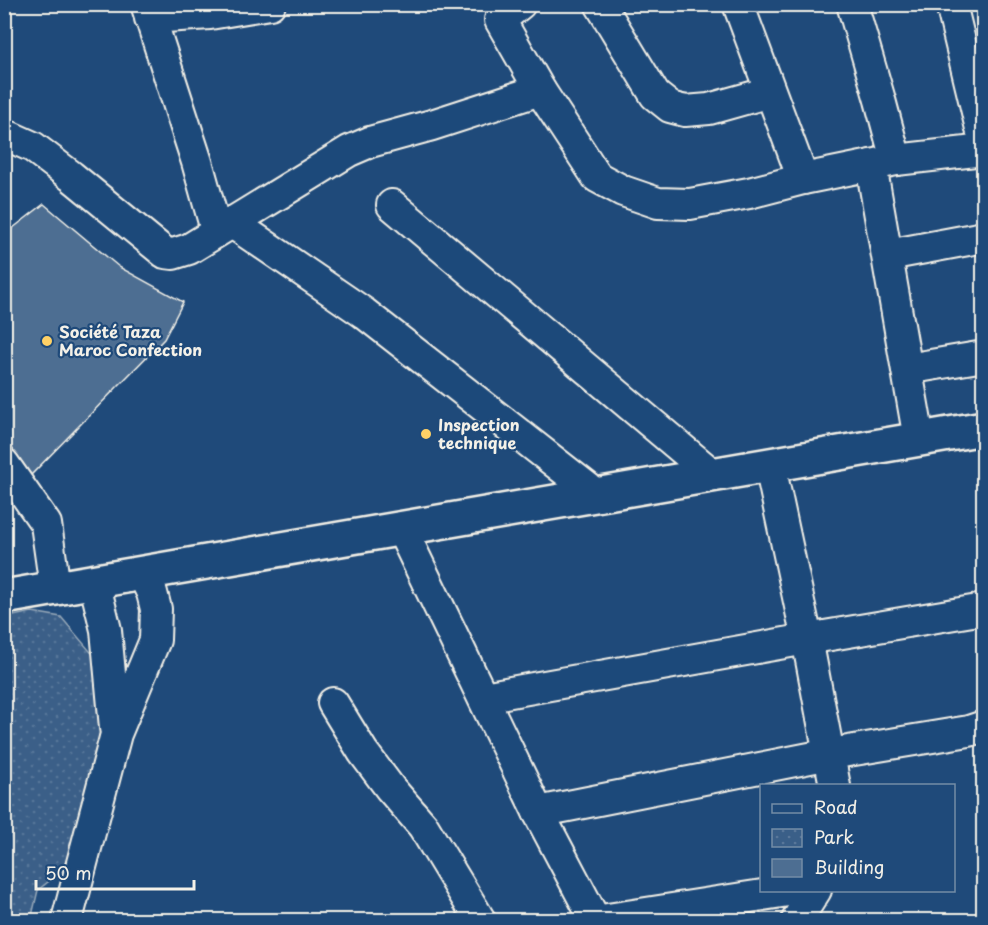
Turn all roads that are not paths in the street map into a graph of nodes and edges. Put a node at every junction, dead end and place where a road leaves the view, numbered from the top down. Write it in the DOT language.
graph roads {
  1 [pos="270,4"];
  2 [pos="600,4"];
  3 [pos="738,4"];
  4 [pos="852,4"];
  5 [pos="951,4"];
  6 [pos="501,10"];
  7 [pos="148,11"];
  8 [pos="540,90"];
  9 [pos="770,92"];
  10 [pos="4,134"];
  11 [pos="984,141"];
  12 [pos="984,150"];
  13 [pos="883,163"];
  14 [pos="803,179"];
  15 [pos="392,205"];
  16 [pos="224,226"];
  17 [pos="984,237"];
  18 [pos="888,255"];
  19 [pos="984,356"];
  20 [pos="907,369"];
  21 [pos="984,428"];
  22 [pos="919,439"];
  23 [pos="4,464"];
  24 [pos="770,466"];
  25 [pos="713,475"];
  26 [pos="598,496"];
  27 [pos="402,530"];
  28 [pos="143,574"];
  29 [pos="94,581"];
  30 [pos="55,588"];
  31 [pos="4,597"];
  32 [pos="984,609"];
  33 [pos="807,639"];
  34 [pos="483,697"];
  35 [pos="333,703"];
  36 [pos="984,726"];
  37 [pos="116,734"];
  38 [pos="830,754"];
  39 [pos="835,784"];
  40 [pos="538,812"];
  41 [pos="789,892"];
  42 [pos="815,892"];
  43 [pos="67,921"];
  44 [pos="480,921"];
  45 [pos="595,921"];
  46 [pos="601,921"];
  47 [pos="797,921"];
  1 -- 7 [label="street"];
  2 -- 9 [label="street"];
  3 -- 9 [label="street"];
  4 -- 13 [label="street"];
  5 -- 11 [label="street"];
  6 -- 8 [label="street"];
  7 -- 16 [label="street"];
  8 -- 14 [label="street"];
  8 -- 16 [label="street"];
  9 -- 14 [label="street"];
  10 -- 16 [label="street"];
  12 -- 13 [label="street"];
  13 -- 14 [label="street"];
  13 -- 18 [label="street"];
  15 -- 25 [label="street"];
  16 -- 26 [label="street"];
  17 -- 18 [label="street"];
  18 -- 20 [label="street"];
  19 -- 20 [label="street"];
  20 -- 22 [label="street"];
  21 -- 22 [label="main road"];
  22 -- 24 [label="main road"];
  23 -- 30 [label="street"];
  24 -- 25 [label="main road"];
  24 -- 33 [label="street"];
  25 -- 26 [label="main road"];
  26 -- 27 [label="main road"];
  27 -- 28 [label="main road"];
  27 -- 34 [label="street"];
  28 -- 29 [label="main road"];
  28 -- 37 [label="street"];
  29 -- 30 [label="main road"];
  29 -- 37 [label="street"];
  30 -- 31 [label="main road"];
  32 -- 33 [label="street"];
  33 -- 34 [label="street"];
  33 -- 38 [label="street"];
  34 -- 40 [label="street"];
  35 -- 44 [label="street"];
  36 -- 38 [label="street"];
  37 -- 43 [label="street"];
  38 -- 39 [label="street"];
  38 -- 40 [label="street"];
  40 -- 45 [label="street"];
  41 -- 46 [label="street"];
  42 -- 47 [label="street"];
}
